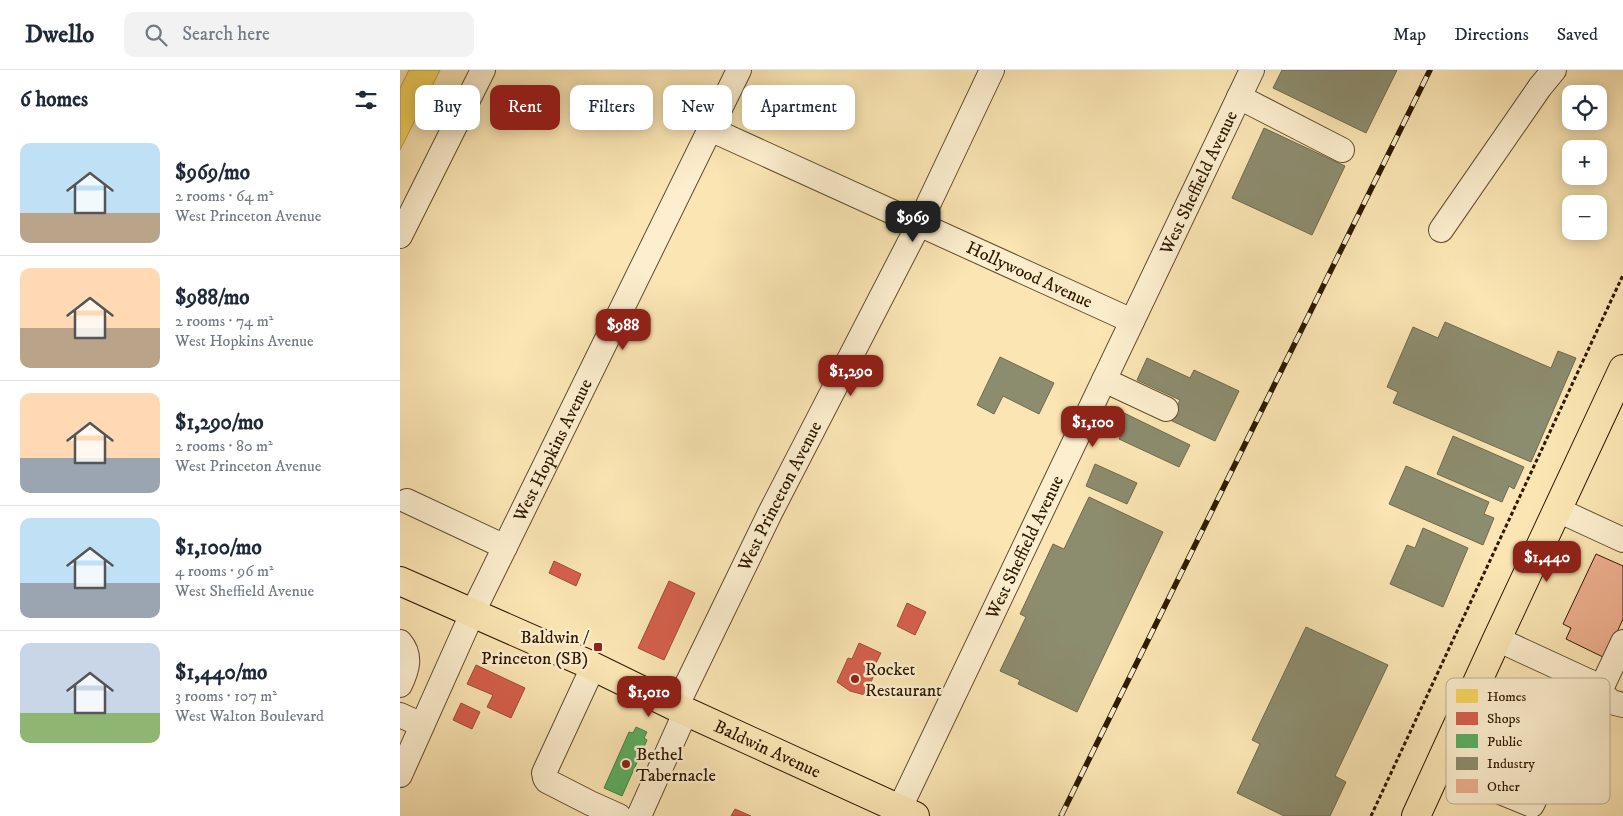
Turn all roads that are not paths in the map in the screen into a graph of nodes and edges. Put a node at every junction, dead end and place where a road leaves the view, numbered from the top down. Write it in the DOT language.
graph roads {
  1 [pos="483,70"];
  2 [pos="739,70"];
  3 [pos="992,70"];
  4 [pos="1252,70"];
  5 [pos="1554,70"];
  6 [pos="732,85"];
  7 [pos="1239,97"];
  8 [pos="710,130"];
  9 [pos="712,130"];
  10 [pos="1342,150"];
  11 [pos="406,211"];
  12 [pos="919,224"];
  13 [pos="1441,230"];
  14 [pos="400,236"];
  15 [pos="1132,321"];
  16 [pos="1623,369"];
  17 [pos="1104,380"];
  18 [pos="1166,408"];
  19 [pos="402,504"];
  20 [pos="1558,510"];
  21 [pos="1623,540"];
  22 [pos="505,547"];
  23 [pos="400,581"];
  24 [pos="472,614"];
  25 [pos="1497,639"];
  26 [pos="400,642"];
  27 [pos="1623,642"];
  28 [pos="593,667"];
  29 [pos="1479,678"];
  30 [pos="1578,678"];
  31 [pos="1600,678"];
  32 [pos="400,685"];
  33 [pos="1610,701"];
  34 [pos="1623,705"];
  35 [pos="681,709"];
  36 [pos="400,715"];
  37 [pos="422,725"];
  38 [pos="1446,751"];
  39 [pos="1439,767"];
  40 [pos="1446,770"];
  41 [pos="400,775"];
  42 [pos="903,814"];
  43 [pos="620,816"];
  44 [pos="639,816"];
  45 [pos="1416,816"];
  1 -- 11 [label="street"];
  2 -- 6 [label="street, West Hopkins Avenue"];
  3 -- 12 [label="street, West Princeton Avenue"];
  4 -- 7 [label="street, West Sheffield Avenue"];
  5 -- 13 [label="street"];
  7 -- 10 [label="street"];
  7 -- 15 [label="street, West Sheffield Avenue"];
  8 -- 22 [label="street, West Hopkins Avenue"];
  9 -- 12 [label="street, Hollywood Avenue"];
  11 -- 14 [label="street"];
  12 -- 15 [label="street, Hollywood Avenue"];
  12 -- 35 [label="street, West Princeton Avenue"];
  15 -- 17 [label="street, West Sheffield Avenue"];
  16 -- 20 [label="main road"];
  17 -- 18 [label="street"];
  17 -- 42 [label="street, West Sheffield Avenue"];
  19 -- 22 [label="street"];
  20 -- 21 [label="street"];
  20 -- 25 [label="main road"];
  22 -- 24 [label="street, West Hopkins Avenue"];
  23 -- 24 [label="main road, Baldwin Avenue"];
  24 -- 28 [label="main road, Baldwin Avenue"];
  24 -- 37 [label="street, West Hopkins Avenue"];
  25 -- 29 [label="main road"];
  25 -- 30 [label="street"];
  26 -- 32 [label="street"];
  27 -- 31 [label="street"];
  28 -- 35 [label="main road, Baldwin Avenue"];
  28 -- 43 [label="street"];
  33 -- 34 [label="street"];
  35 -- 42 [label="main road, Baldwin Avenue"];
  35 -- 44 [label="street, West Princeton Avenue"];
  36 -- 37 [label="street"];
  37 -- 41 [label="street, West Hopkins Avenue"];
  38 -- 39 [label="main road"];
  39 -- 40 [label="street"];
  39 -- 45 [label="main road"];
}
